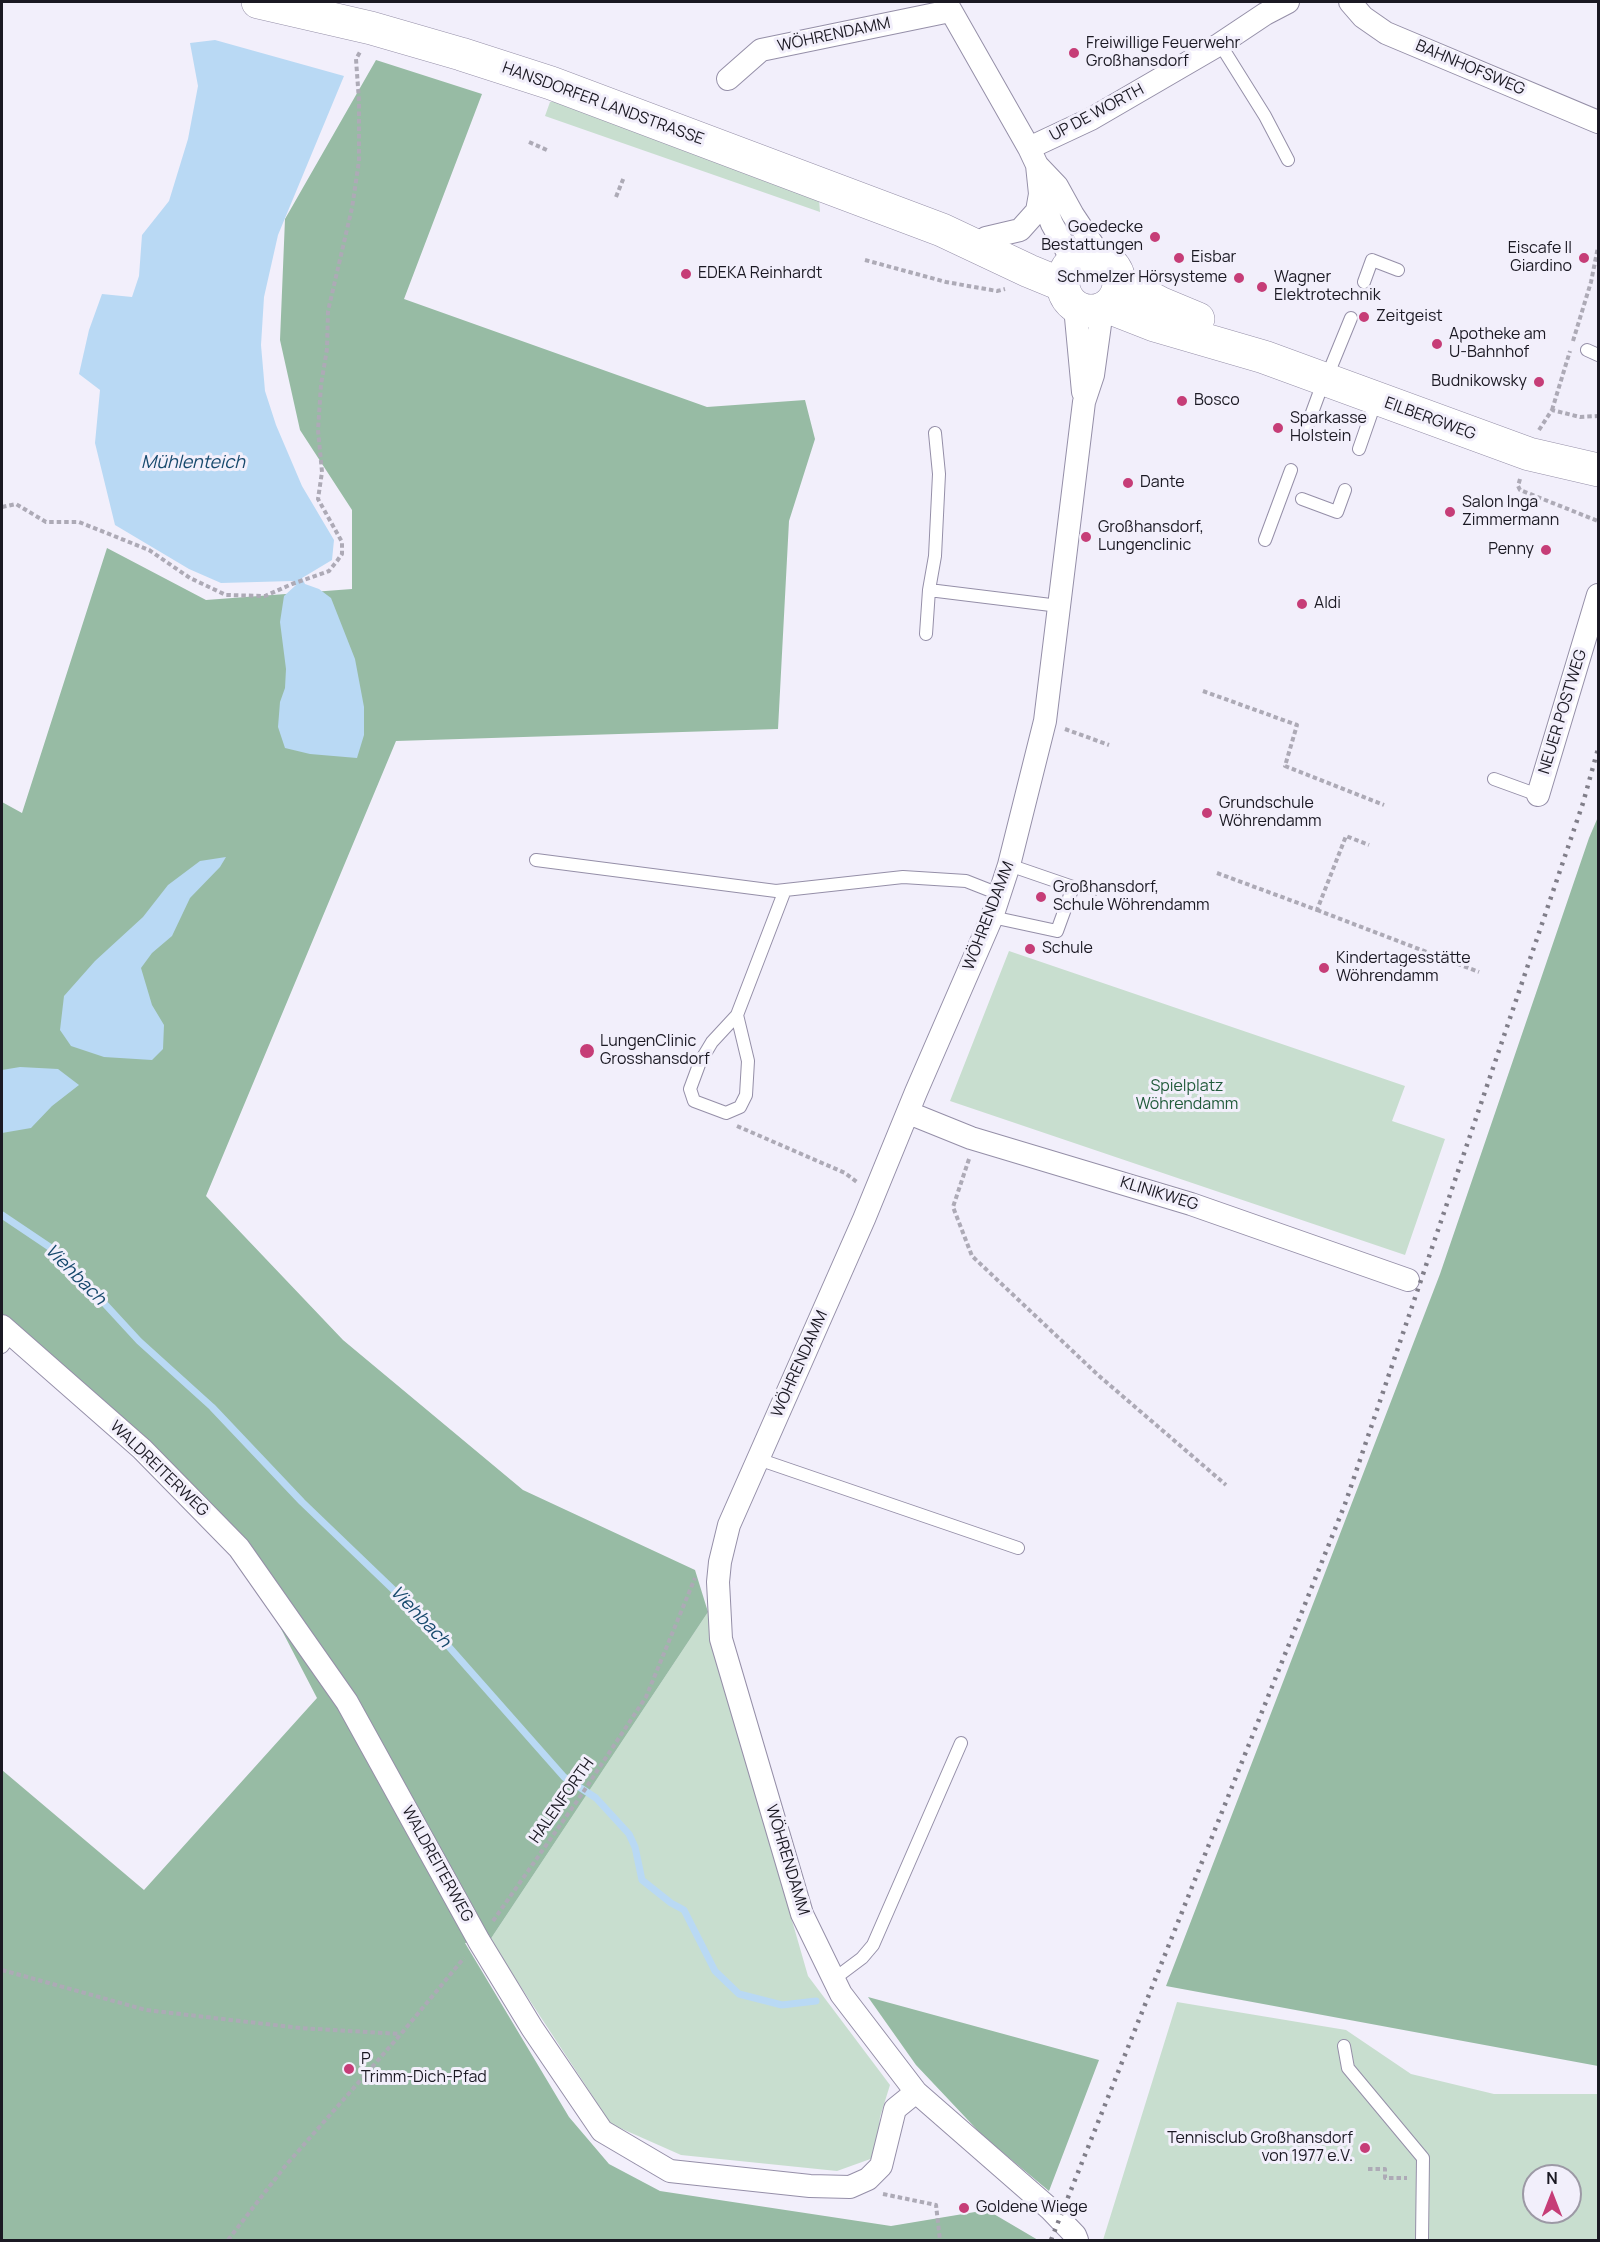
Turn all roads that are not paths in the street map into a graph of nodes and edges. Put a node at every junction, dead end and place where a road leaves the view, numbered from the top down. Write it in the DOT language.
graph roads {
  1 [pos="258,2"];
  2 [pos="1288,2"];
  3 [pos="1350,2"];
  4 [pos="948,6"];
  5 [pos="1262,8"];
  6 [pos="1220,44"];
  7 [pos="728,79"];
  8 [pos="1599,122"];
  9 [pos="1033,156"];
  10 [pos="1288,160"];
  11 [pos="1040,194"];
  12 [pos="942,230"];
  13 [pos="986,238"];
  14 [pos="1398,270"];
  15 [pos="1364,282"];
  16 [pos="1089,284"];
  17 [pos="1351,318"];
  18 [pos="1325,380"];
  19 [pos="1376,399"];
  20 [pos="1306,429"];
  21 [pos="935,433"];
  22 [pos="1359,449"];
  23 [pos="1291,470"];
  24 [pos="1599,471"];
  25 [pos="1345,490"];
  26 [pos="1302,499"];
  27 [pos="1265,540"];
  28 [pos="929,590"];
  29 [pos="1599,596"];
  30 [pos="1059,606"];
  31 [pos="926,634"];
  32 [pos="1494,779"];
  33 [pos="1538,795"];
  34 [pos="536,860"];
  35 [pos="1010,865"];
  36 [pos="785,890"];
  37 [pos="999,894"];
  38 [pos="992,917"];
  39 [pos="737,1015"];
  40 [pos="909,1113"];
  41 [pos="1408,1280"];
  42 [pos="5,1336"];
  43 [pos="758,1458"];
  44 [pos="1018,1548"];
  45 [pos="961,1743"];
  46 [pos="834,1979"];
  47 [pos="1344,2046"];
  48 [pos="916,2092"];
  49 [pos="1077,2241"];
  50 [pos="1422,2241"];
  1 -- 12 [label="main road, HANSDORFER LANDSTRASSE"];
  2 -- 5 [label="street, UP DE WORTH"];
  3 -- 8 [label="street, BAHNHOFSWEG"];
  4 -- 7 [label="street, WÖHRENDAMM"];
  4 -- 9 [label="street, WÖHRENDAMM"];
  5 -- 6 [label="street, UP DE WORTH"];
  6 -- 9 [label="street, UP DE WORTH"];
  6 -- 10 [label="lane"];
  9 -- 11 [label="street, WÖHRENDAMM"];
  9 -- 16 [label="street, WÖHRENDAMM"];
  11 -- 13 [label="street, WÖHRENDAMM"];
  11 -- 16 [label="street, WÖHRENDAMM"];
  12 -- 13 [label="main road, HANSDORFER LANDSTRASSE"];
  12 -- 16 [label="main road, HANSDORFER LANDSTRASSE"];
  13 -- 16 [label="main road, HANSDORFER LANDSTRASSE"];
  14 -- 15 [label="lane"];
  16 -- 18 [label="main road, EILBERGWEG"];
  16 -- 30 [label="street, WÖHRENDAMM"];
  17 -- 18 [label="lane"];
  18 -- 19 [label="main road, EILBERGWEG"];
  18 -- 20 [label="lane"];
  19 -- 22 [label="lane"];
  19 -- 24 [label="main road, EILBERGWEG"];
  21 -- 28 [label="lane"];
  23 -- 27 [label="lane"];
  25 -- 26 [label="lane"];
  28 -- 30 [label="lane"];
  28 -- 31 [label="lane"];
  29 -- 33 [label="street, NEUER POSTWEG"];
  30 -- 35 [label="street, WÖHRENDAMM"];
  32 -- 33 [label="lane"];
  34 -- 36 [label="lane"];
  35 -- 37 [label="street, WÖHRENDAMM"];
  35 -- 38 [label="lane"];
  36 -- 37 [label="lane"];
  36 -- 39 [label="lane"];
  37 -- 38 [label="street, WÖHRENDAMM"];
  38 -- 40 [label="street, WÖHRENDAMM"];
  39 -- 39 [label="lane"];
  40 -- 41 [label="street, KLINIKWEG"];
  40 -- 43 [label="street, WÖHRENDAMM"];
  42 -- 48 [label="street, WALDREITERWEG"];
  43 -- 44 [label="lane"];
  43 -- 46 [label="street, WÖHRENDAMM"];
  45 -- 46 [label="lane"];
  46 -- 48 [label="street, WÖHRENDAMM"];
  47 -- 50 [label="lane"];
  48 -- 49 [label="street, WÖHRENDAMM"];
}
